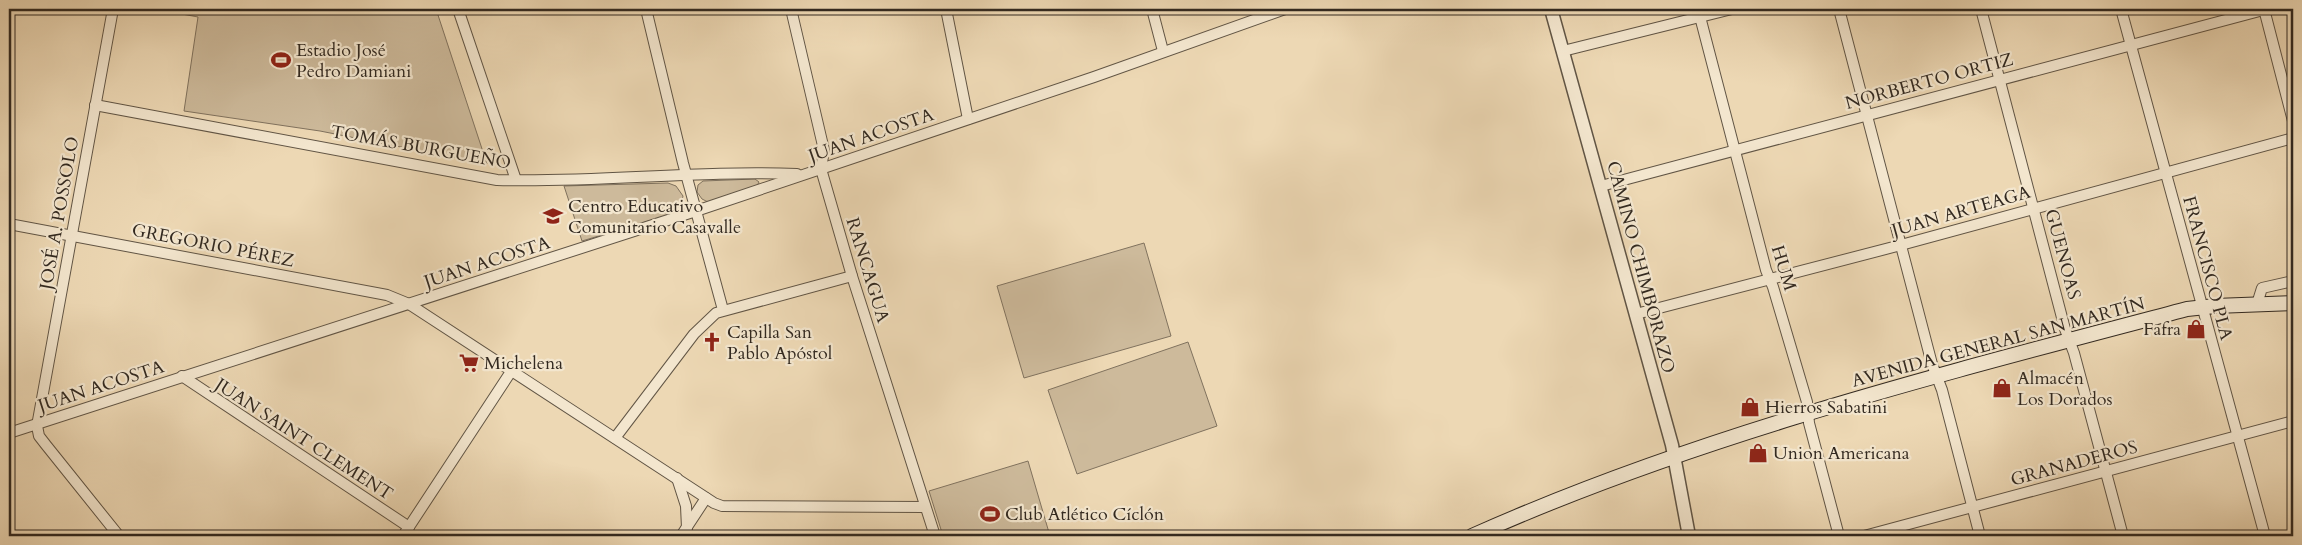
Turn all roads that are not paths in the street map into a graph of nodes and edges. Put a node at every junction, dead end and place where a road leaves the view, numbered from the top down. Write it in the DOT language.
graph roads {
  1 [pos="114,9"];
  2 [pos="458,9"];
  3 [pos="646,9"];
  4 [pos="791,9"];
  5 [pos="946,9"];
  6 [pos="1152,9"];
  7 [pos="1285,9"];
  8 [pos="1551,9"];
  9 [pos="1732,9"];
  10 [pos="1839,9"];
  11 [pos="1981,9"];
  12 [pos="2121,9"];
  13 [pos="2265,9"];
  14 [pos="1699,13"];
  15 [pos="2130,44"];
  16 [pos="1563,51"];
  17 [pos="1162,52"];
  18 [pos="2000,78"];
  19 [pos="95,105"];
  20 [pos="1866,114"];
  21 [pos="968,118"];
  22 [pos="2293,121"];
  23 [pos="2293,138"];
  24 [pos="1736,150"];
  25 [pos="821,169"];
  26 [pos="2165,173"];
  27 [pos="686,174"];
  28 [pos="804,174"];
  29 [pos="516,180"];
  30 [pos="1601,186"];
  31 [pos="2034,208"];
  32 [pos="696,211"];
  33 [pos="9,224"];
  34 [pos="72,234"];
  35 [pos="1901,245"];
  36 [pos="852,276"];
  37 [pos="1770,279"];
  38 [pos="2293,281"];
  39 [pos="2293,303"];
  40 [pos="409,304"];
  41 [pos="2257,304"];
  42 [pos="2202,307"];
  43 [pos="723,310"];
  44 [pos="1636,314"];
  45 [pos="2070,340"];
  46 [pos="512,370"];
  47 [pos="182,376"];
  48 [pos="1937,377"];
  49 [pos="1808,414"];
  50 [pos="2293,421"];
  51 [pos="37,423"];
  52 [pos="9,433"];
  53 [pos="2238,436"];
  54 [pos="615,438"];
  55 [pos="1674,458"];
  56 [pos="2105,471"];
  57 [pos="677,478"];
  58 [pos="706,498"];
  59 [pos="925,507"];
  60 [pos="1972,507"];
  61 [pos="406,532"];
  62 [pos="684,532"];
  63 [pos="118,536"];
  64 [pos="935,536"];
  65 [pos="1472,536"];
  66 [pos="1689,536"];
  67 [pos="1839,536"];
  68 [pos="1864,536"];
  69 [pos="1980,536"];
  70 [pos="2123,536"];
  71 [pos="2265,536"];
  1 -- 19 [label="street, JOSÉ A. POSSOLO"];
  2 -- 29 [label="street"];
  3 -- 27 [label="street"];
  4 -- 25 [label="street, RANCAGUA"];
  5 -- 21 [label="street"];
  6 -- 17 [label="street"];
  7 -- 17 [label="street, JUAN ACOSTA"];
  8 -- 16 [label="street, CAMINO CHIMBORAZO"];
  9 -- 14 [label="street"];
  10 -- 20 [label="street"];
  11 -- 18 [label="street, GUENOAS"];
  12 -- 15 [label="street, FRANCISCO PLA"];
  13 -- 15 [label="street, NORBERTO ORTIZ"];
  13 -- 22 [label="street"];
  14 -- 16 [label="street"];
  14 -- 24 [label="street, HUM"];
  15 -- 18 [label="street, NORBERTO ORTIZ"];
  15 -- 26 [label="street, FRANCISCO PLA"];
  16 -- 30 [label="street, CAMINO CHIMBORAZO"];
  17 -- 21 [label="street, JUAN ACOSTA"];
  18 -- 20 [label="street, NORBERTO ORTIZ"];
  18 -- 31 [label="street, GUENOAS"];
  19 -- 29 [label="street, TOMÁS BURGUEÑO"];
  19 -- 34 [label="street, JOSÉ A. POSSOLO"];
  20 -- 24 [label="street, NORBERTO ORTIZ"];
  20 -- 35 [label="street"];
  21 -- 25 [label="street, JUAN ACOSTA"];
  23 -- 26 [label="street, JUAN ARTEAGA"];
  24 -- 30 [label="street, NORBERTO ORTIZ"];
  24 -- 37 [label="street, HUM"];
  25 -- 28 [label="street, JUAN ACOSTA"];
  25 -- 36 [label="street, RANCAGUA"];
  26 -- 31 [label="street, JUAN ARTEAGA"];
  26 -- 42 [label="street, FRANCISCO PLA"];
  27 -- 28 [label="street, TOMÁS BURGUEÑO"];
  27 -- 29 [label="street, TOMÁS BURGUEÑO"];
  27 -- 32 [label="street"];
  28 -- 32 [label="street, JUAN ACOSTA"];
  30 -- 44 [label="street, CAMINO CHIMBORAZO"];
  31 -- 35 [label="street, JUAN ARTEAGA"];
  31 -- 45 [label="street, GUENOAS"];
  32 -- 40 [label="street, JUAN ACOSTA"];
  32 -- 43 [label="street"];
  33 -- 34 [label="street, GREGORIO PÉREZ"];
  34 -- 40 [label="street, GREGORIO PÉREZ"];
  34 -- 51 [label="street, JOSÉ A. POSSOLO"];
  35 -- 37 [label="street, JUAN ARTEAGA"];
  35 -- 48 [label="street"];
  36 -- 43 [label="street"];
  36 -- 59 [label="street, RANCAGUA"];
  37 -- 44 [label="street, JUAN ARTEAGA"];
  37 -- 49 [label="street, HUM"];
  38 -- 41 [label="street"];
  39 -- 41 [label="main road, AVENIDA GENERAL SAN MARTÍN"];
  40 -- 46 [label="street, GREGORIO PÉREZ"];
  40 -- 47 [label="street, JUAN ACOSTA"];
  41 -- 42 [label="main road, AVENIDA GENERAL SAN MARTÍN"];
  42 -- 45 [label="main road, AVENIDA GENERAL SAN MARTÍN"];
  42 -- 53 [label="street, FRANCISCO PLA"];
  43 -- 54 [label="street"];
  44 -- 55 [label="street, CAMINO CHIMBORAZO"];
  45 -- 48 [label="main road, AVENIDA GENERAL SAN MARTÍN"];
  45 -- 56 [label="street, GUENOAS"];
  46 -- 54 [label="street, GREGORIO PÉREZ"];
  46 -- 61 [label="street"];
  47 -- 51 [label="street, JUAN ACOSTA"];
  47 -- 61 [label="street, JUAN SAINT CLEMENT"];
  48 -- 49 [label="main road, AVENIDA GENERAL SAN MARTÍN"];
  48 -- 60 [label="street"];
  49 -- 55 [label="main road, AVENIDA GENERAL SAN MARTÍN"];
  49 -- 67 [label="street, HUM"];
  50 -- 53 [label="street, GRANADEROS"];
  51 -- 52 [label="street, JUAN ACOSTA"];
  51 -- 63 [label="street"];
  53 -- 56 [label="street, GRANADEROS"];
  53 -- 71 [label="street, FRANCISCO PLA"];
  54 -- 57 [label="street, GREGORIO PÉREZ"];
  55 -- 65 [label="main road, AVENIDA GENERAL SAN MARTÍN"];
  55 -- 66 [label="street, CAMINO CHIMBORAZO"];
  56 -- 60 [label="street, GRANADEROS"];
  56 -- 70 [label="street, GUENOAS"];
  57 -- 58 [label="street, GREGORIO PÉREZ"];
  57 -- 62 [label="street"];
  58 -- 59 [label="street, GREGORIO PÉREZ"];
  58 -- 62 [label="street"];
  59 -- 64 [label="street, RANCAGUA"];
  60 -- 68 [label="street, GRANADEROS"];
  60 -- 69 [label="street"];
}
